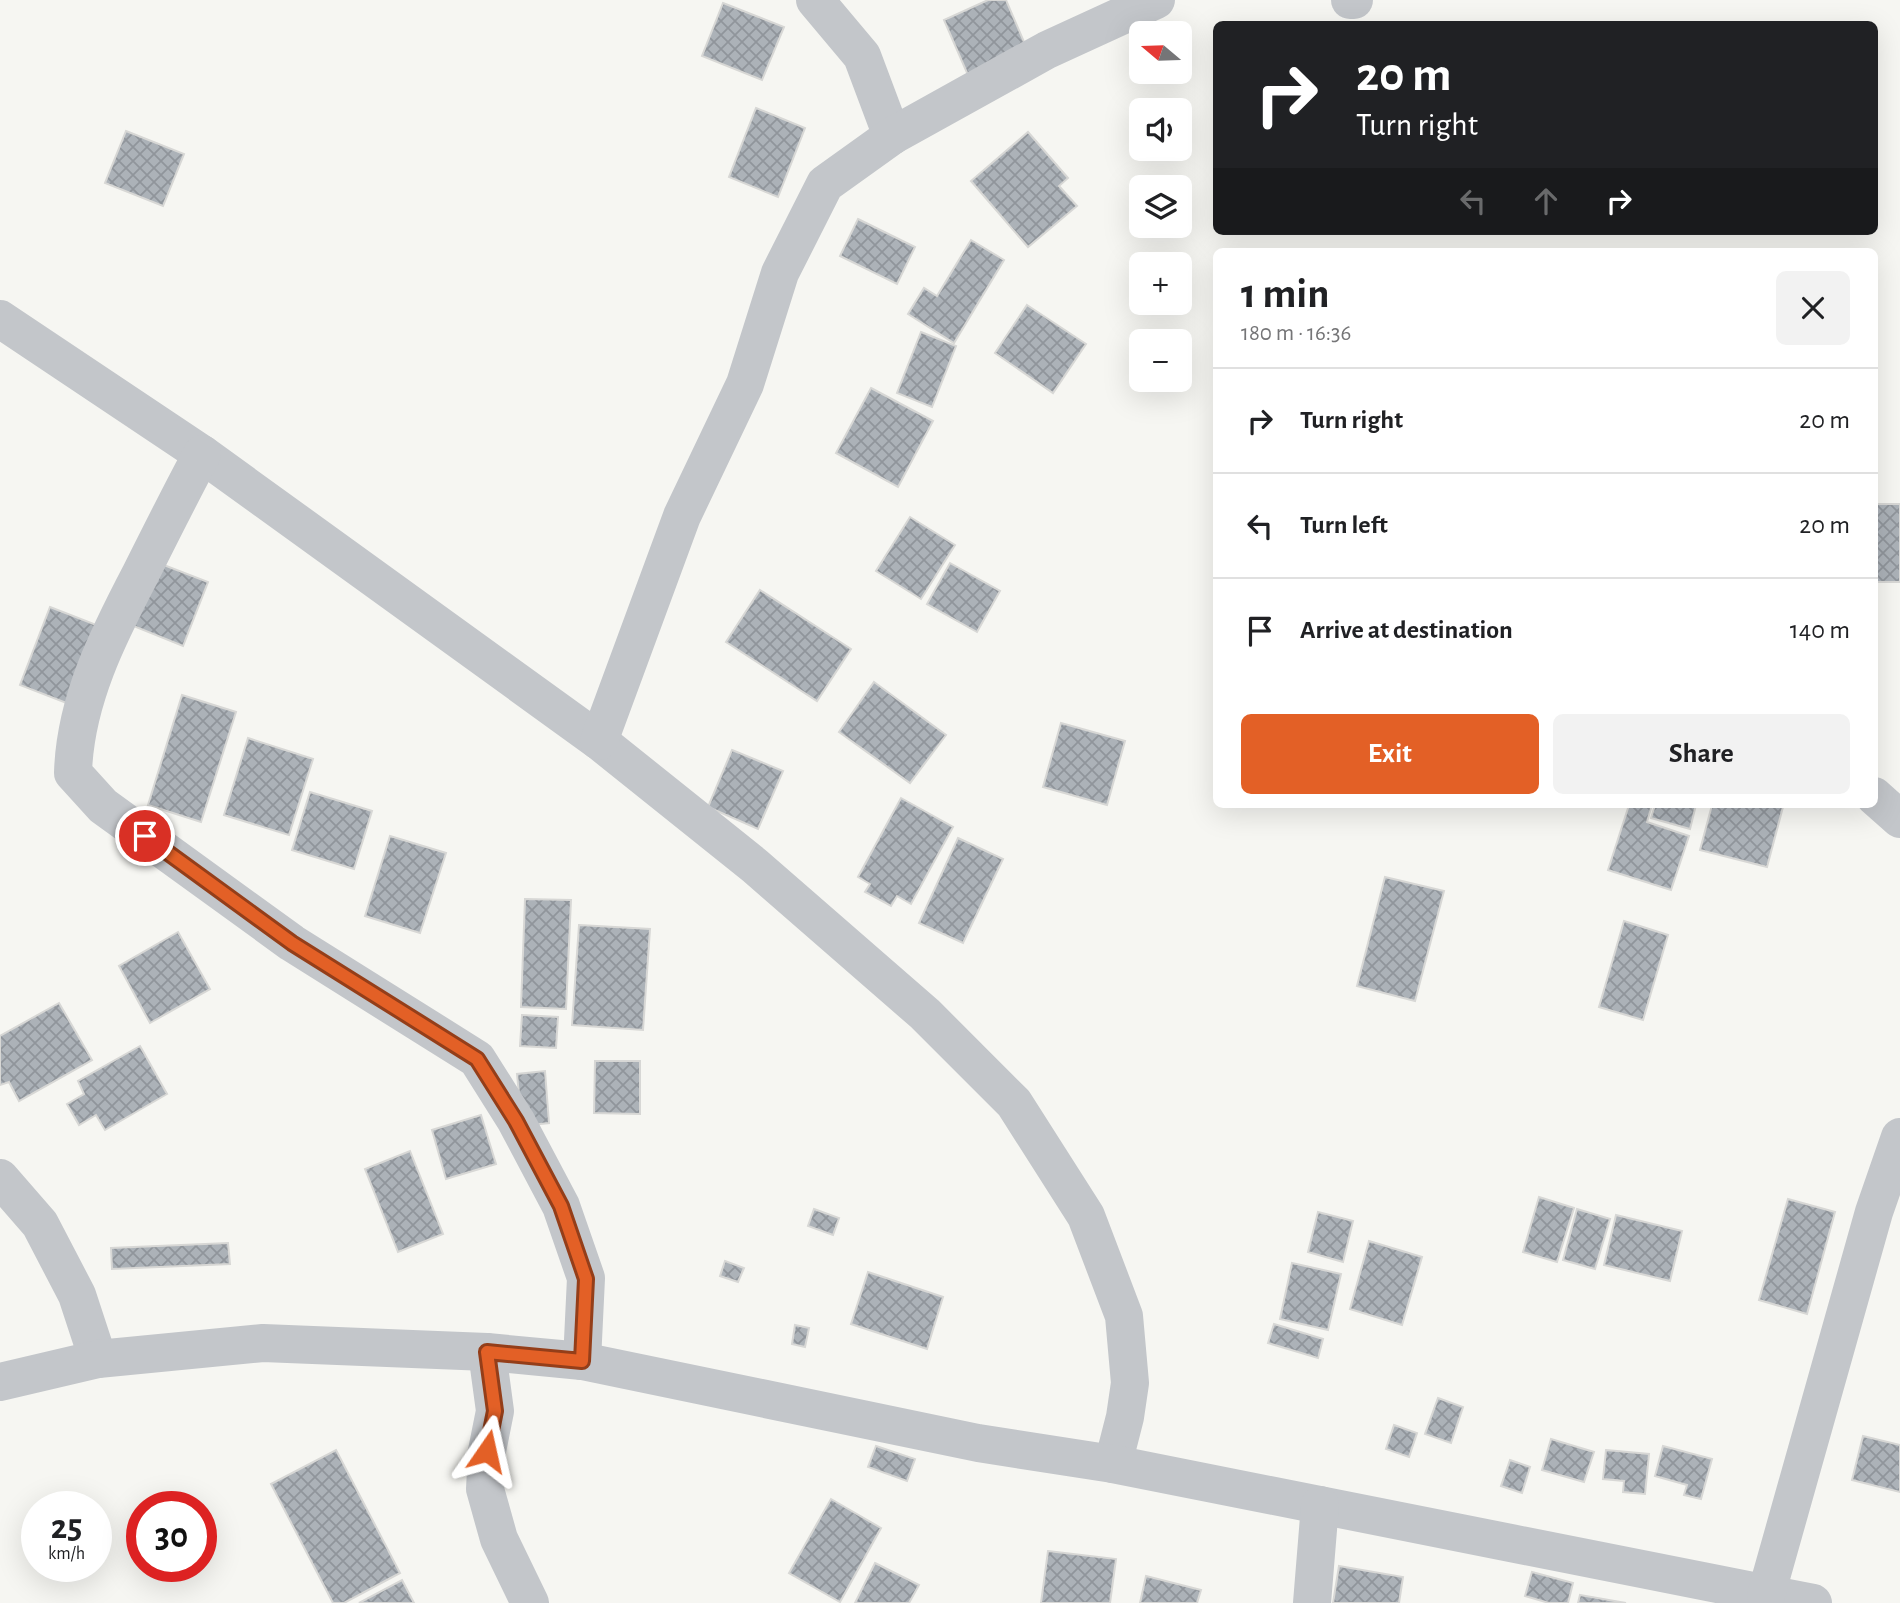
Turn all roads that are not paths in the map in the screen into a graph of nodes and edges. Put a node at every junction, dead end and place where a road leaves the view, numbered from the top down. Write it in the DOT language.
graph roads {
  1 [pos="815,0"];
  2 [pos="1156,0"];
  3 [pos="892,136"];
  4 [pos="0,319"];
  5 [pos="202,454"];
  6 [pos="599,741"];
  7 [pos="1878,800"];
  8 [pos="1900,819"];
  9 [pos="1900,1137"];
  10 [pos="0,1178"];
  11 [pos="1887,1214"];
  12 [pos="487,1352"];
  13 [pos="98,1359"];
  14 [pos="582,1361"];
  15 [pos="0,1382"];
  16 [pos="1113,1464"];
  17 [pos="1320,1505"];
  18 [pos="1750,1596"];
  19 [pos="530,1603"];
  20 [pos="1312,1603"];
  21 [pos="1813,1603"];
  1 -- 3 [label="street"];
  2 -- 3 [label="street"];
  3 -- 6 [label="street"];
  4 -- 5 [label="street"];
  5 -- 6 [label="street"];
  5 -- 14 [label="street"];
  6 -- 16 [label="street"];
  7 -- 8 [label="street"];
  9 -- 11 [label="street"];
  10 -- 13 [label="street"];
  11 -- 18 [label="street"];
  12 -- 13 [label="street"];
  12 -- 14 [label="street"];
  12 -- 19 [label="street"];
  13 -- 15 [label="street"];
  14 -- 16 [label="street"];
  16 -- 17 [label="street"];
  17 -- 18 [label="street"];
  17 -- 20 [label="street"];
  18 -- 21 [label="street"];
}
